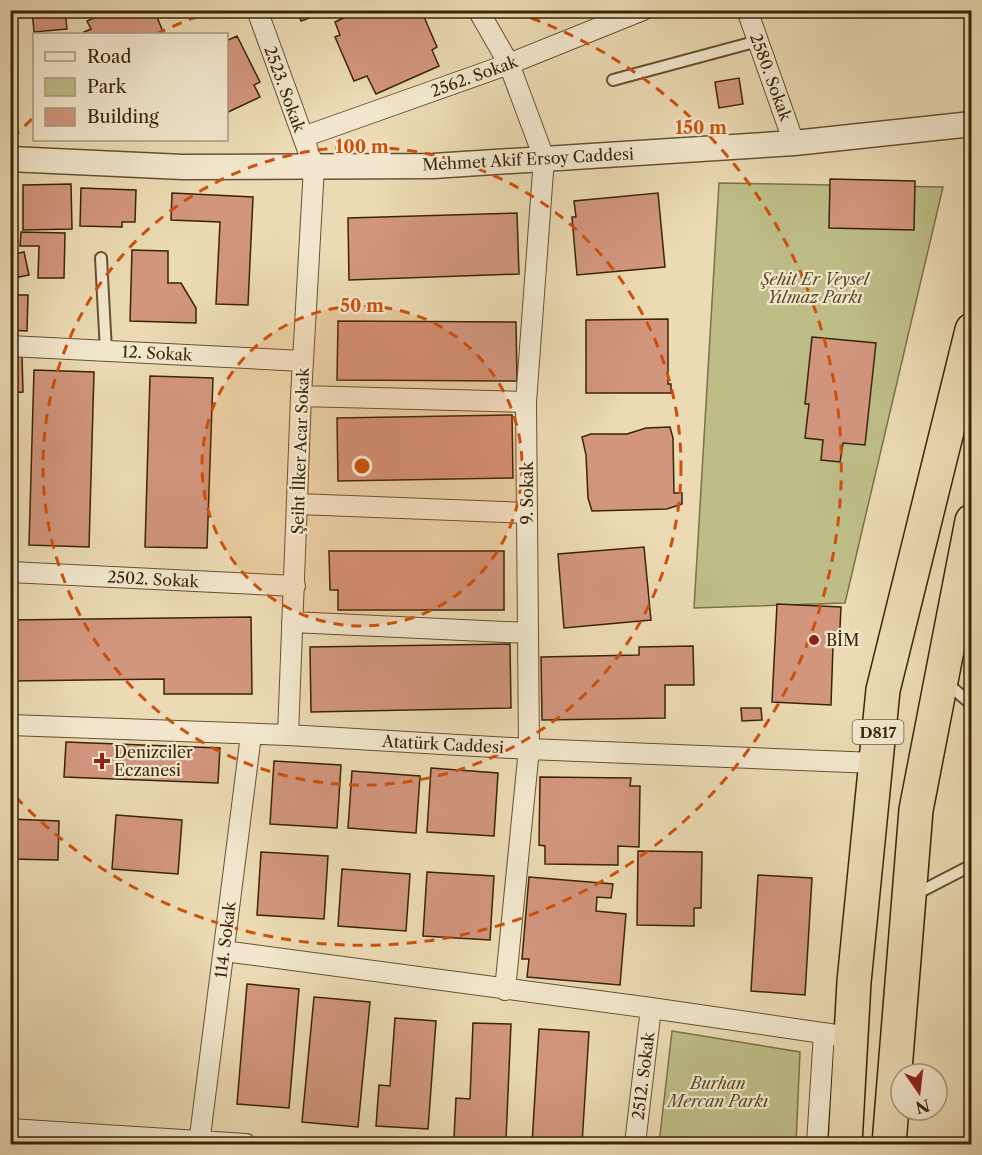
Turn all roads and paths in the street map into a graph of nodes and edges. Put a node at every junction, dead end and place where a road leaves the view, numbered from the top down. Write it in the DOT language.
graph roads {
  1 [pos="256,10"];
  2 [pos="478,10"];
  3 [pos="643,10"];
  4 [pos="747,10"];
  5 [pos="758,41"];
  6 [pos="509,64"];
  7 [pos="613,80"];
  8 [pos="972,124"];
  9 [pos="303,137"];
  10 [pos="794,143"];
  11 [pos="544,158"];
  12 [pos="10,159"];
  13 [pos="314,167"];
  14 [pos="101,258"];
  15 [pos="972,330"];
  16 [pos="10,346"];
  17 [pos="106,351"];
  18 [pos="303,361"];
  19 [pos="301,396"];
  20 [pos="526,402"];
  21 [pos="298,504"];
  22 [pos="527,513"];
  23 [pos="969,541"];
  24 [pos="10,572"];
  25 [pos="295,586"];
  26 [pos="292,622"];
  27 [pos="528,633"];
  28 [pos="940,677"];
  29 [pos="972,705"];
  30 [pos="10,725"];
  31 [pos="251,735"];
  32 [pos="288,735"];
  33 [pos="529,749"];
  34 [pos="875,763"];
  35 [pos="972,865"];
  36 [pos="908,898"];
  37 [pos="224,951"];
  38 [pos="505,990"];
  39 [pos="651,1008"];
  40 [pos="837,1035"];
  41 [pos="10,1129"];
  42 [pos="199,1142"];
  43 [pos="246,1144"];
  44 [pos="635,1144"];
  45 [pos="817,1144"];
  46 [pos="845,1144"];
  47 [pos="889,1144"];
  1 -- 9 [label="street, 2523. Sokak"];
  2 -- 6 [label="street, 9. Sokak"];
  3 -- 6 [label="street, 2562. Sokak"];
  4 -- 5 [label="street, 2580. Sokak"];
  5 -- 7 [label="lane"];
  5 -- 10 [label="street, 2580. Sokak"];
  6 -- 9 [label="street, 2562. Sokak"];
  6 -- 11 [label="street, 9. Sokak"];
  8 -- 10 [label="street, Mehmet Akif Ersoy Caddesi"];
  9 -- 13 [label="street, 2523. Sokak"];
  10 -- 11 [label="street, Mehmet Akif Ersoy Caddesi"];
  11 -- 13 [label="street, Mehmet Akif Ersoy Caddesi"];
  11 -- 20 [label="street, 9. Sokak"];
  12 -- 13 [label="street, Mehmet Akif Ersoy Caddesi"];
  13 -- 18 [label="street, Şeiht İlker Acar Sokak"];
  14 -- 17 [label="lane"];
  15 -- 34 [label="highway, D817"];
  16 -- 17 [label="street, 12. Sokak"];
  17 -- 18 [label="street, 12. Sokak"];
  18 -- 19 [label="street, Şeiht İlker Acar Sokak"];
  19 -- 20 [label="street"];
  19 -- 21 [label="street, Şeiht İlker Acar Sokak"];
  20 -- 22 [label="street, 9. Sokak"];
  21 -- 22 [label="street"];
  21 -- 25 [label="street, Şeiht İlker Acar Sokak"];
  22 -- 27 [label="street, 9. Sokak"];
  23 -- 28 [label="highway, D817"];
  24 -- 25 [label="street, 2502. Sokak"];
  25 -- 26 [label="street, Şeiht İlker Acar Sokak"];
  26 -- 27 [label="street"];
  26 -- 32 [label="street, Şeiht İlker Acar Sokak"];
  27 -- 33 [label="street, 9. Sokak"];
  28 -- 29 [label="lane"];
  28 -- 36 [label="highway, D817"];
  30 -- 31 [label="street, Atatürk Caddesi"];
  31 -- 32 [label="street, Atatürk Caddesi"];
  31 -- 37 [label="street, 114. Sokak"];
  32 -- 33 [label="street, Atatürk Caddesi"];
  33 -- 34 [label="street, Atatürk Caddesi"];
  33 -- 38 [label="street, 9. Sokak"];
  34 -- 40 [label="highway, D817"];
  35 -- 36 [label="lane"];
  36 -- 47 [label="highway, D817"];
  37 -- 38 [label="street"];
  37 -- 42 [label="street, 114. Sokak"];
  38 -- 39 [label="street"];
  39 -- 40 [label="street"];
  39 -- 44 [label="street, 2512. Sokak"];
  40 -- 45 [label="street"];
  40 -- 46 [label="highway, D817"];
  41 -- 42 [label="street"];
  42 -- 43 [label="street"];
}
